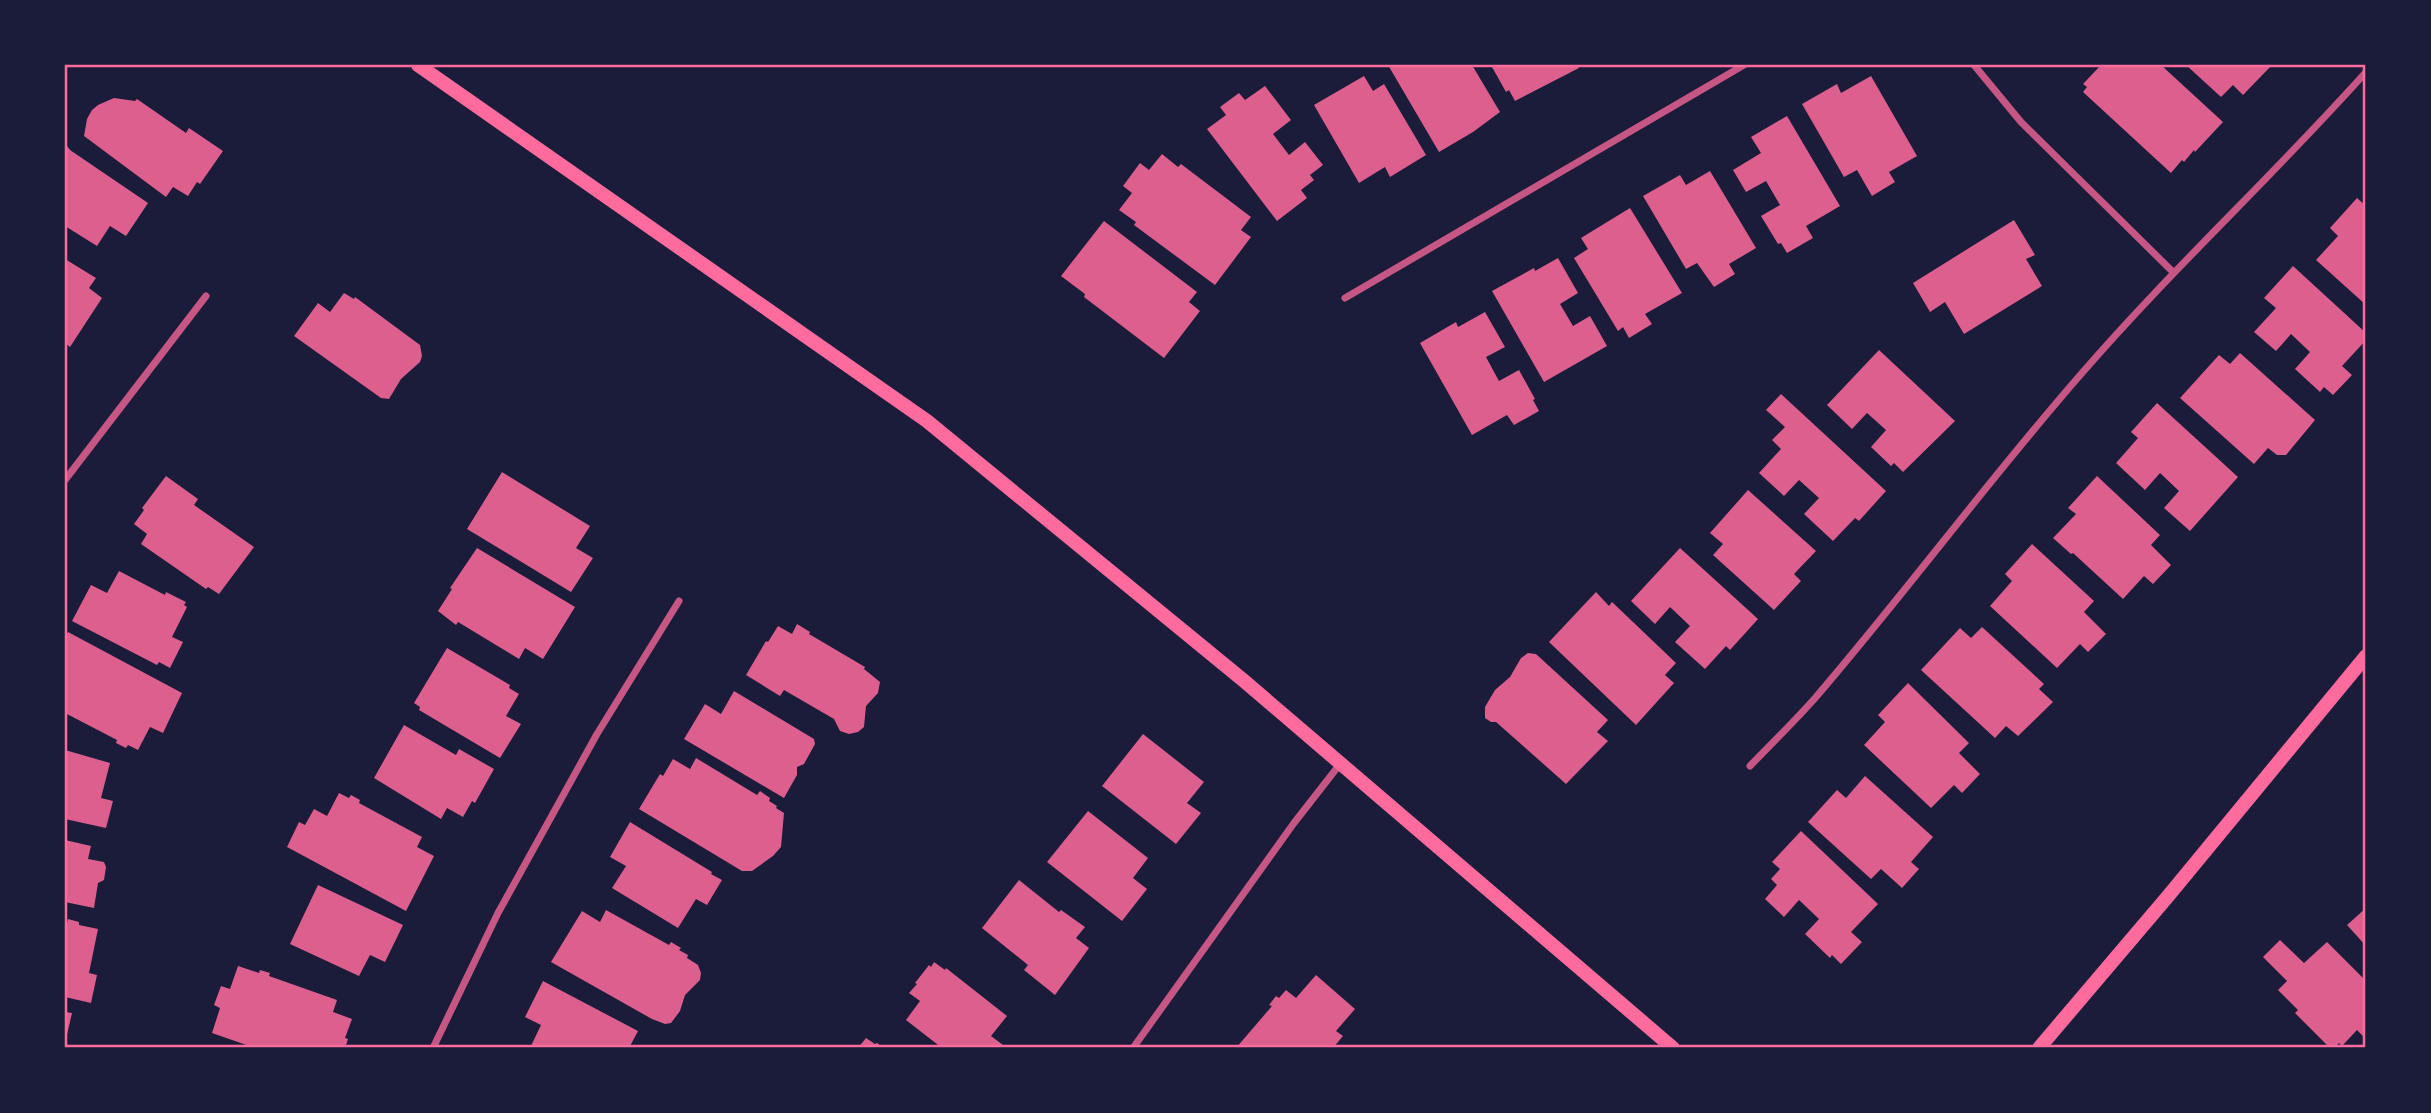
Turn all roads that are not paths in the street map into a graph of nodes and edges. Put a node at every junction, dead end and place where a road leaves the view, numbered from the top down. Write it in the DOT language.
graph roads {
  1 [pos="418,65"];
  2 [pos="1744,65"];
  3 [pos="1974,65"];
  4 [pos="2366,72"];
  5 [pos="2173,272"];
  6 [pos="206,296"];
  7 [pos="1345,298"];
  8 [pos="65,480"];
  9 [pos="679,601"];
  10 [pos="2366,656"];
  11 [pos="1340,763"];
  12 [pos="1750,766"];
  13 [pos="433,1048"];
  14 [pos="1132,1048"];
  15 [pos="1673,1048"];
  16 [pos="2039,1048"];
  1 -- 11 [label="main road"];
  2 -- 7 [label="street"];
  3 -- 5 [label="street"];
  4 -- 5 [label="street"];
  5 -- 12 [label="street"];
  6 -- 8 [label="street"];
  9 -- 13 [label="street"];
  10 -- 16 [label="main road"];
  11 -- 14 [label="street"];
  11 -- 15 [label="main road"];
}
